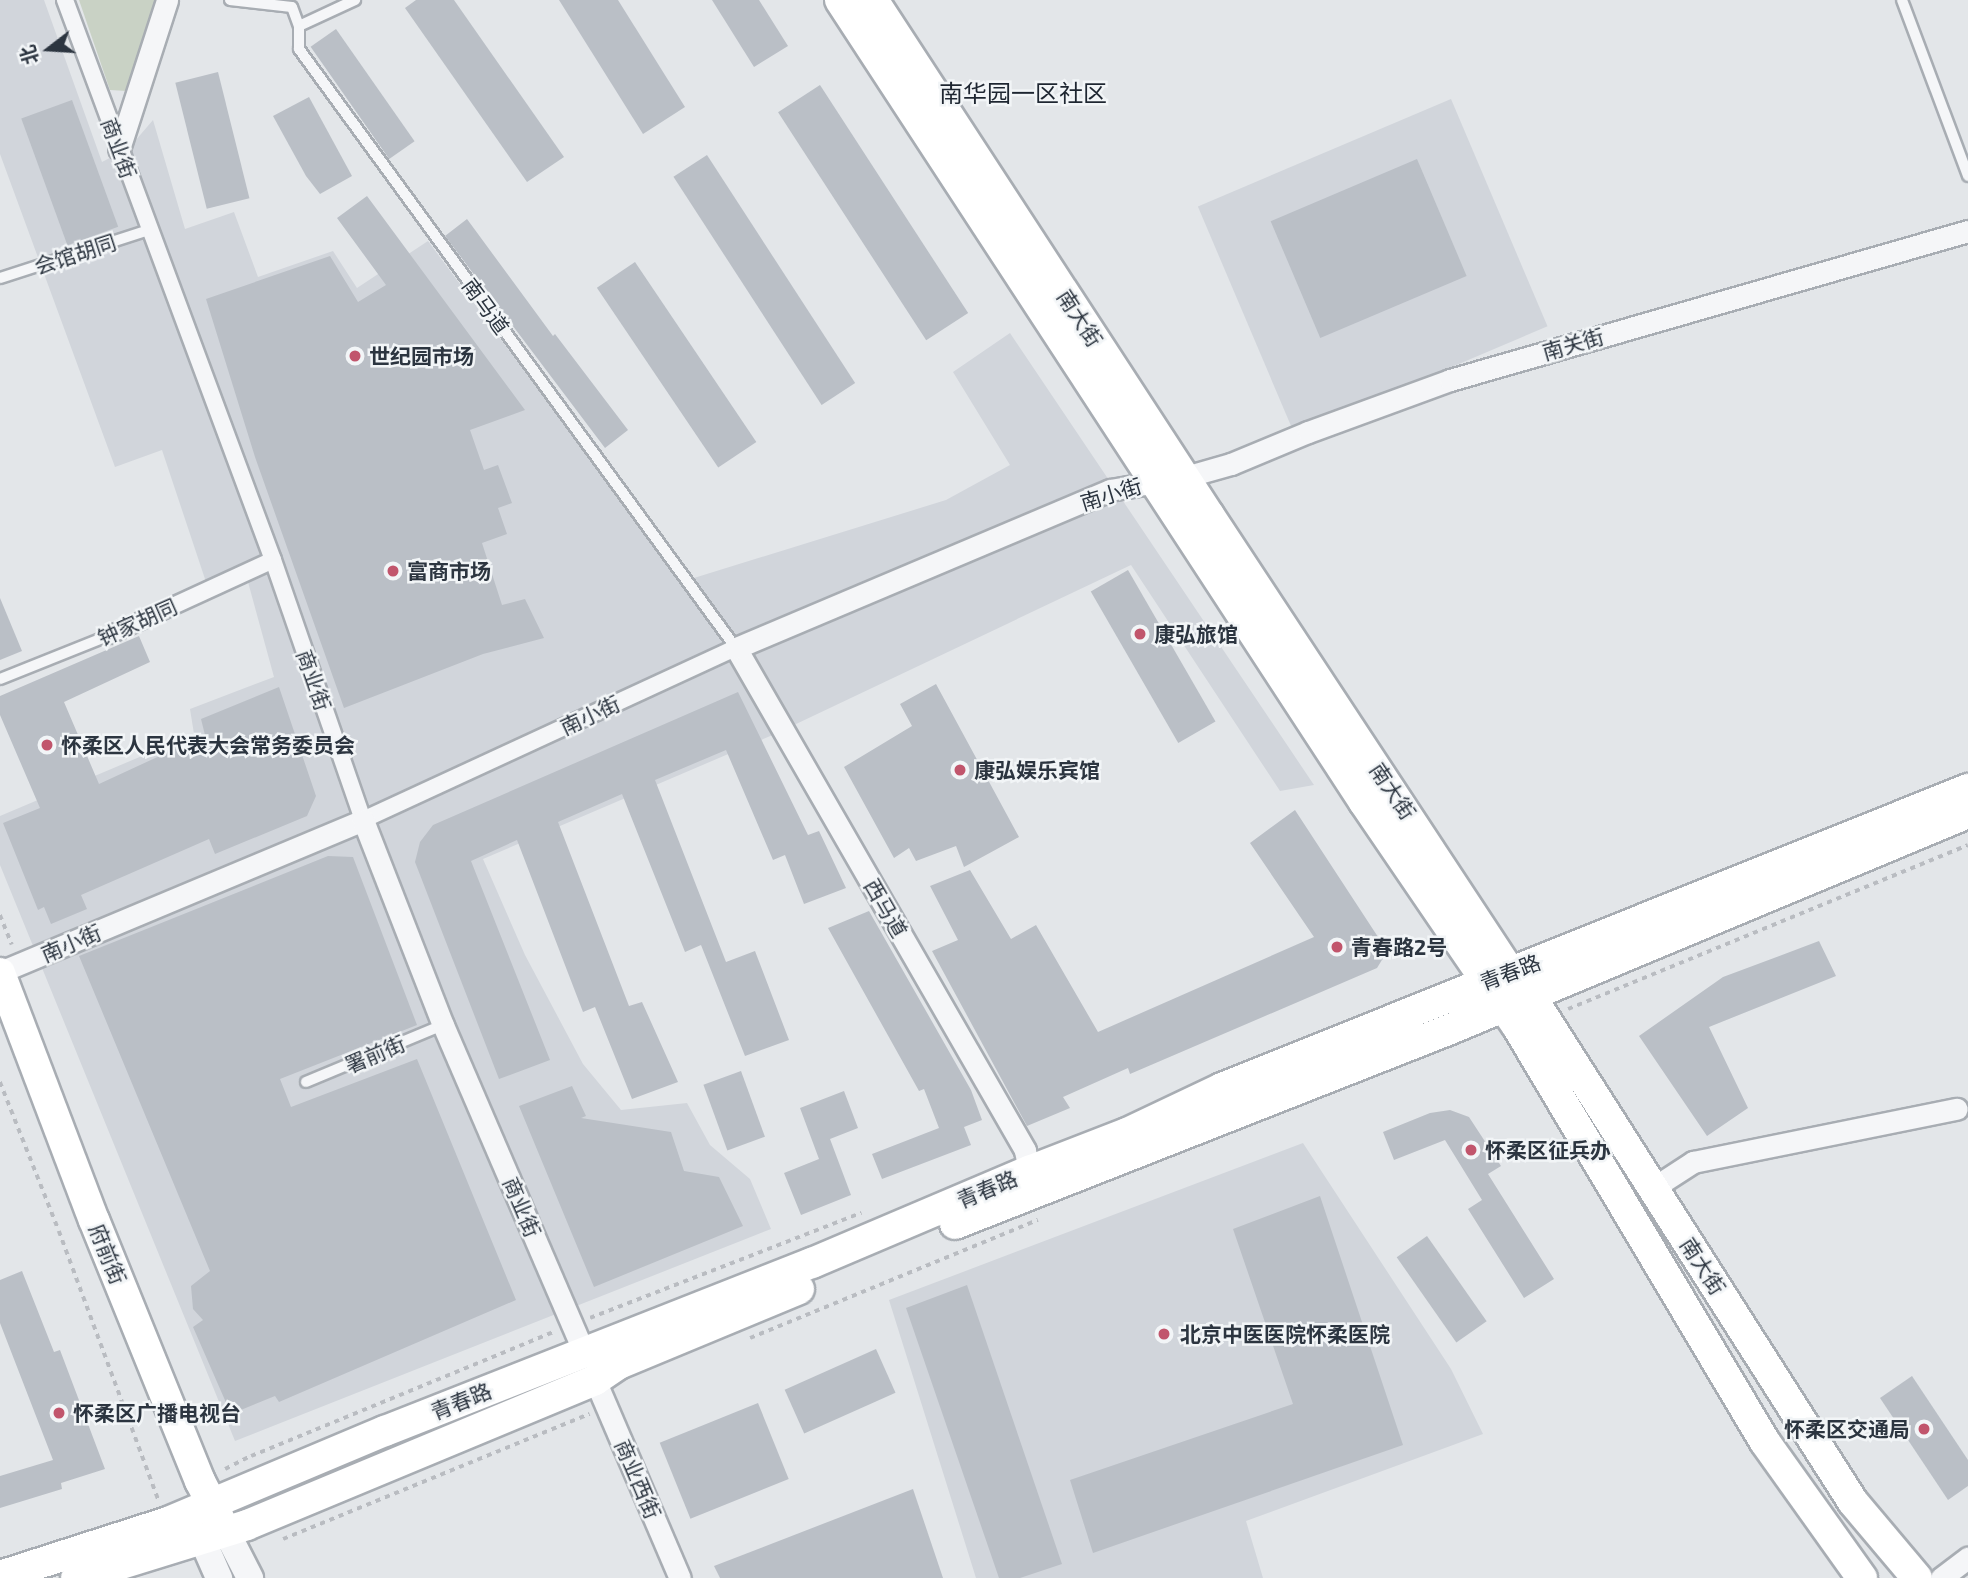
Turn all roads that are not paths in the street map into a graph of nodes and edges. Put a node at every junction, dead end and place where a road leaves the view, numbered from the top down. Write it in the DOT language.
graph roads {
  1 [pos="65,0"];
  2 [pos="167,0"];
  3 [pos="230,0"];
  4 [pos="355,0"];
  5 [pos="840,0"];
  6 [pos="873,0"];
  7 [pos="1902,0"];
  8 [pos="299,26"];
  9 [pos="119,149"];
  10 [pos="1968,176"];
  11 [pos="149,230"];
  12 [pos="1968,231"];
  13 [pos="0,278"];
  14 [pos="1185,477"];
  15 [pos="1153,482"];
  16 [pos="273,560"];
  17 [pos="110,635"];
  18 [pos="736,648"];
  19 [pos="0,679"];
  20 [pos="1968,789"];
  21 [pos="1968,813"];
  22 [pos="363,820"];
  23 [pos="0,973"];
  24 [pos="1498,977"];
  25 [pos="1526,1006"];
  26 [pos="443,1025"];
  27 [pos="0,1030"];
  28 [pos="306,1082"];
  29 [pos="1957,1109"];
  30 [pos="1029,1171"];
  31 [pos="1653,1188"];
  32 [pos="584,1352"];
  33 [pos="601,1393"];
  34 [pos="206,1527"];
  35 [pos="1968,1558"];
  36 [pos="0,1576"];
  37 [pos="76,1578"];
  38 [pos="219,1578"];
  39 [pos="250,1578"];
  40 [pos="680,1578"];
  41 [pos="1862,1578"];
  42 [pos="1917,1578"];
  43 [pos="1941,1578"];
  1 -- 9 [label="street, 商业街"];
  2 -- 9 [label="street"];
  3 -- 8 [label="lane"];
  4 -- 8 [label="lane"];
  5 -- 15 [label="main road, 南大街"];
  6 -- 14 [label="main road, 南大街"];
  7 -- 10 [label="lane"];
  8 -- 18 [label="lane, 南马道"];
  9 -- 11 [label="street, 商业街"];
  11 -- 13 [label="lane, 会馆胡同"];
  11 -- 16 [label="street, 商业街"];
  12 -- 14 [label="street, 南关街"];
  14 -- 15 [label="street, 南小街"];
  14 -- 24 [label="main road, 南大街"];
  15 -- 18 [label="street, 南小街"];
  15 -- 24 [label="main road, 南大街"];
  16 -- 17 [label="street, 钟家胡同"];
  16 -- 22 [label="street, 商业街"];
  17 -- 19 [label="lane, 钟家胡同"];
  18 -- 22 [label="street, 南小街"];
  18 -- 30 [label="street, 西马道"];
  20 -- 24 [label="main road, 青春路"];
  21 -- 25 [label="main road, 青春路"];
  22 -- 23 [label="street, 南小街"];
  22 -- 26 [label="street, 商业街"];
  23 -- 34 [label="main road, 府前街"];
  24 -- 25 [label="main road, 南大街"];
  24 -- 30 [label="main road, 青春路"];
  25 -- 31 [label="main road, 南大街"];
  25 -- 33 [label="main road, 青春路"];
  25 -- 41 [label="main road, 南大街"];
  26 -- 28 [label="lane, 署前街"];
  26 -- 32 [label="street, 商业街"];
  27 -- 34 [label="main road, 府前街"];
  29 -- 31 [label="street"];
  30 -- 32 [label="main road, 青春路"];
  31 -- 42 [label="main road, 南大街"];
  32 -- 34 [label="main road, 青春路"];
  33 -- 34 [label="main road, 青春路"];
  33 -- 40 [label="street, 商业西街"];
  34 -- 36 [label="main road, 青春路"];
  34 -- 37 [label="main road, 青春路"];
  34 -- 38 [label="street"];
  34 -- 39 [label="street"];
  35 -- 43 [label="street"];
}
